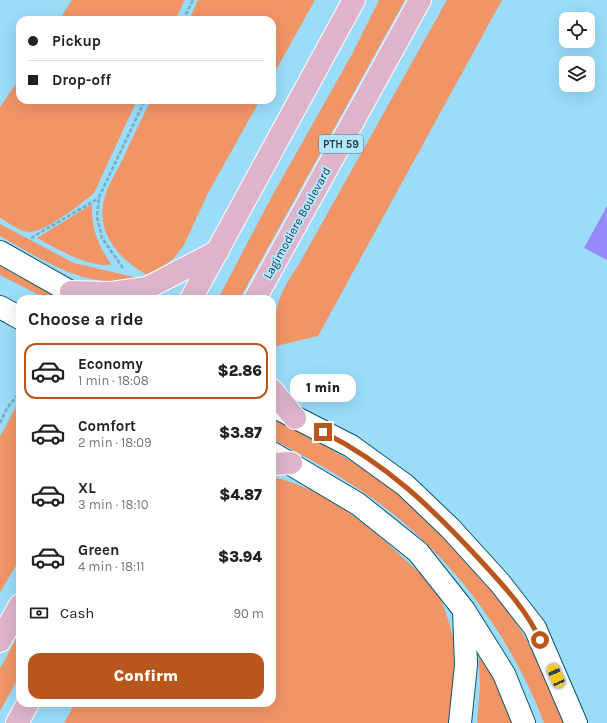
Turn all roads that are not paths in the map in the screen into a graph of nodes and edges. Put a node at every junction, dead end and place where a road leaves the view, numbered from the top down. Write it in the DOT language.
graph roads {
  1 [pos="354,0"];
  2 [pos="420,0"];
  3 [pos="218,250"];
  4 [pos="0,252"];
  5 [pos="75,295"];
  6 [pos="88,295"];
  7 [pos="193,295"];
  8 [pos="260,295"];
  9 [pos="0,307"];
  10 [pos="16,316"];
  11 [pos="276,395"];
  12 [pos="276,406"];
  13 [pos="295,418"];
  14 [pos="281,464"];
  15 [pos="464,610"];
  16 [pos="16,612"];
  17 [pos="0,641"];
  18 [pos="26,707"];
  19 [pos="17,723"];
  20 [pos="460,723"];
  21 [pos="524,723"];
  22 [pos="576,723"];
  1 -- 3 [label="main road"];
  2 -- 8 [label="main road, Lagimodiere Boulevard / PTH 59"];
  3 -- 6 [label="main road"];
  3 -- 7 [label="main road"];
  4 -- 5 [label="street"];
  9 -- 10 [label="street"];
  11 -- 13 [label="main road"];
  12 -- 13 [label="street"];
  13 -- 22 [label="street"];
  14 -- 15 [label="street"];
  15 -- 20 [label="street"];
  15 -- 21 [label="street"];
  16 -- 17 [label="main road"];
  18 -- 19 [label="main road"];
}
